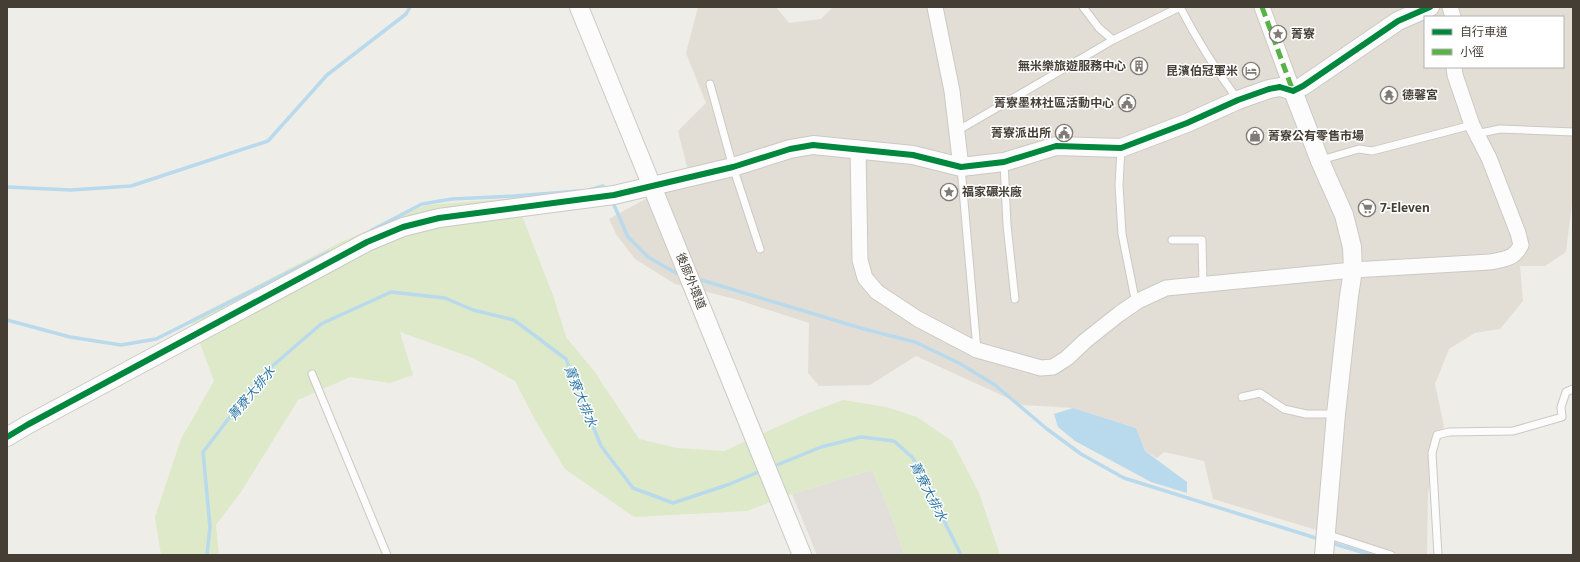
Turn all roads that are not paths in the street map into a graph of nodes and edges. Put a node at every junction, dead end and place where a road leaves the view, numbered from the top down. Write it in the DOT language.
graph roads {
  1 [pos="579,7"];
  2 [pos="935,7"];
  3 [pos="1083,7"];
  4 [pos="1180,7"];
  5 [pos="1262,7"];
  6 [pos="1430,7"];
  7 [pos="1113,40"];
  8 [pos="1454,68"];
  9 [pos="710,84"];
  10 [pos="1293,91"];
  11 [pos="1238,100"];
  12 [pos="1474,130"];
  13 [pos="957,131"];
  14 [pos="1573,132"];
  15 [pos="858,148"];
  16 [pos="1121,148"];
  17 [pos="1320,160"];
  18 [pos="1004,162"];
  19 [pos="733,167"];
  20 [pos="961,167"];
  21 [pos="653,187"];
  22 [pos="1172,240"];
  23 [pos="760,249"];
  24 [pos="1353,270"];
  25 [pos="1203,284"];
  26 [pos="1015,299"];
  27 [pos="1138,301"];
  28 [pos="977,350"];
  29 [pos="312,374"];
  30 [pos="1573,389"];
  31 [pos="1242,396"];
  32 [pos="1336,414"];
  33 [pos="7,437"];
  34 [pos="1326,534"];
  35 [pos="387,555"];
  36 [pos="802,555"];
  37 [pos="1324,555"];
  38 [pos="1390,555"];
  39 [pos="1438,555"];
  1 -- 21 [label="street, 後廍外環道"];
  2 -- 13 [label="street"];
  3 -- 7 [label="lane"];
  4 -- 7 [label="lane"];
  4 -- 11 [label="lane"];
  5 -- 10 [label="street"];
  6 -- 10 [label="street"];
  7 -- 13 [label="lane"];
  8 -- 12 [label="street"];
  9 -- 19 [label="lane"];
  10 -- 11 [label="street"];
  10 -- 17 [label="street"];
  11 -- 16 [label="street"];
  12 -- 14 [label="lane"];
  12 -- 17 [label="lane"];
  12 -- 24 [label="street"];
  13 -- 20 [label="street"];
  15 -- 19 [label="street"];
  15 -- 20 [label="street"];
  15 -- 28 [label="street"];
  16 -- 18 [label="street"];
  16 -- 27 [label="lane"];
  17 -- 24 [label="street"];
  18 -- 20 [label="street"];
  18 -- 26 [label="lane"];
  19 -- 21 [label="street"];
  19 -- 23 [label="lane"];
  20 -- 28 [label="lane"];
  21 -- 33 [label="street"];
  21 -- 36 [label="street, 後廍外環道"];
  22 -- 25 [label="lane"];
  24 -- 25 [label="street"];
  24 -- 32 [label="street"];
  25 -- 27 [label="street"];
  27 -- 28 [label="street"];
  29 -- 35 [label="lane"];
  30 -- 39 [label="lane"];
  31 -- 32 [label="lane"];
  32 -- 34 [label="street"];
  34 -- 37 [label="street"];
  34 -- 38 [label="lane"];
}
